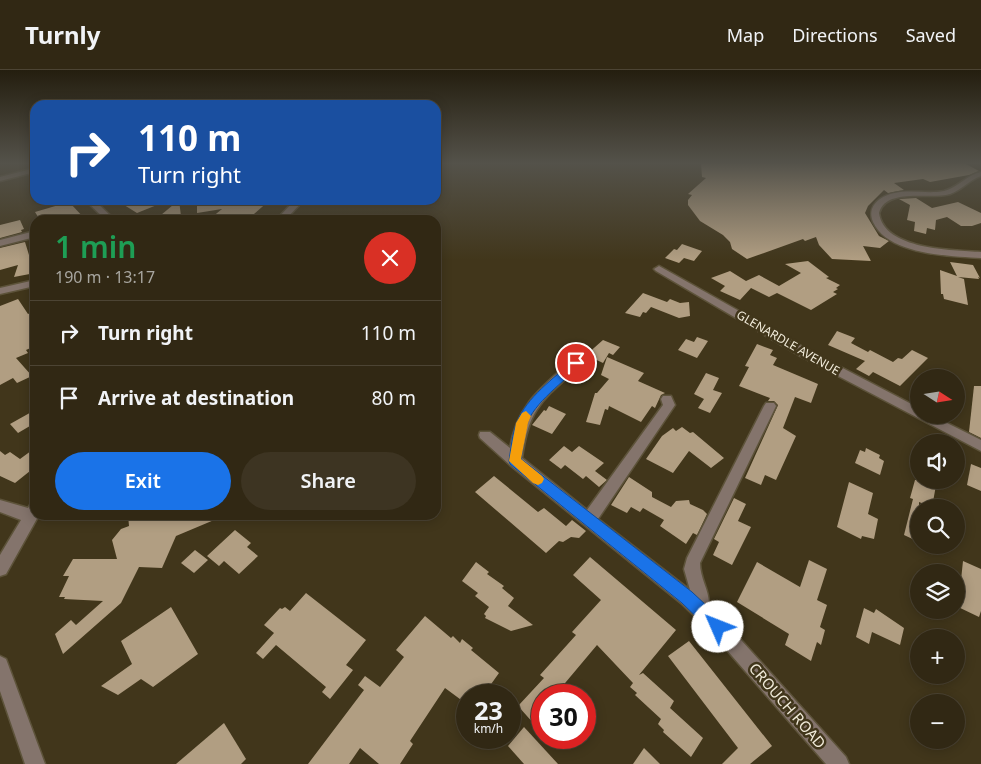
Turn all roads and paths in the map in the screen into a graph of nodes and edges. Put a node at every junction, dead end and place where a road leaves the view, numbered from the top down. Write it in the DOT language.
graph roads {
  1 [pos="912,195"];
  2 [pos="94,205"];
  3 [pos="295,205"];
  4 [pos="105,215"];
  5 [pos="285,215"];
  6 [pos="30,235"];
  7 [pos="0,243"];
  8 [pos="981,255"];
  9 [pos="659,269"];
  10 [pos="30,284"];
  11 [pos="0,291"];
  12 [pos="576,363"];
  13 [pos="667,399"];
  14 [pos="770,406"];
  15 [pos="910,410"];
  16 [pos="938,424"];
  17 [pos="485,435"];
  18 [pos="981,446"];
  19 [pos="515,461"];
  20 [pos="0,506"];
  21 [pos="30,512"];
  22 [pos="30,517"];
  23 [pos="588,520"];
  24 [pos="0,569"];
  25 [pos="700,610"];
  26 [pos="0,665"];
  27 [pos="35,764"];
  28 [pos="839,764"];
  1 -- 8 [label="street"];
  2 -- 4 [label="street"];
  3 -- 5 [label="street"];
  6 -- 7 [label="street"];
  9 -- 15 [label="street, GLENARDLE AVENUE"];
  10 -- 11 [label="street"];
  12 -- 19 [label="street"];
  13 -- 23 [label="street"];
  14 -- 25 [label="street"];
  16 -- 18 [label="street, GLENARDLE AVENUE"];
  17 -- 19 [label="street, CROUCH ROAD"];
  19 -- 23 [label="street, CROUCH ROAD"];
  20 -- 21 [label="street"];
  22 -- 24 [label="street"];
  23 -- 25 [label="street, CROUCH ROAD"];
  25 -- 28 [label="street, CROUCH ROAD"];
  26 -- 27 [label="street"];
}
